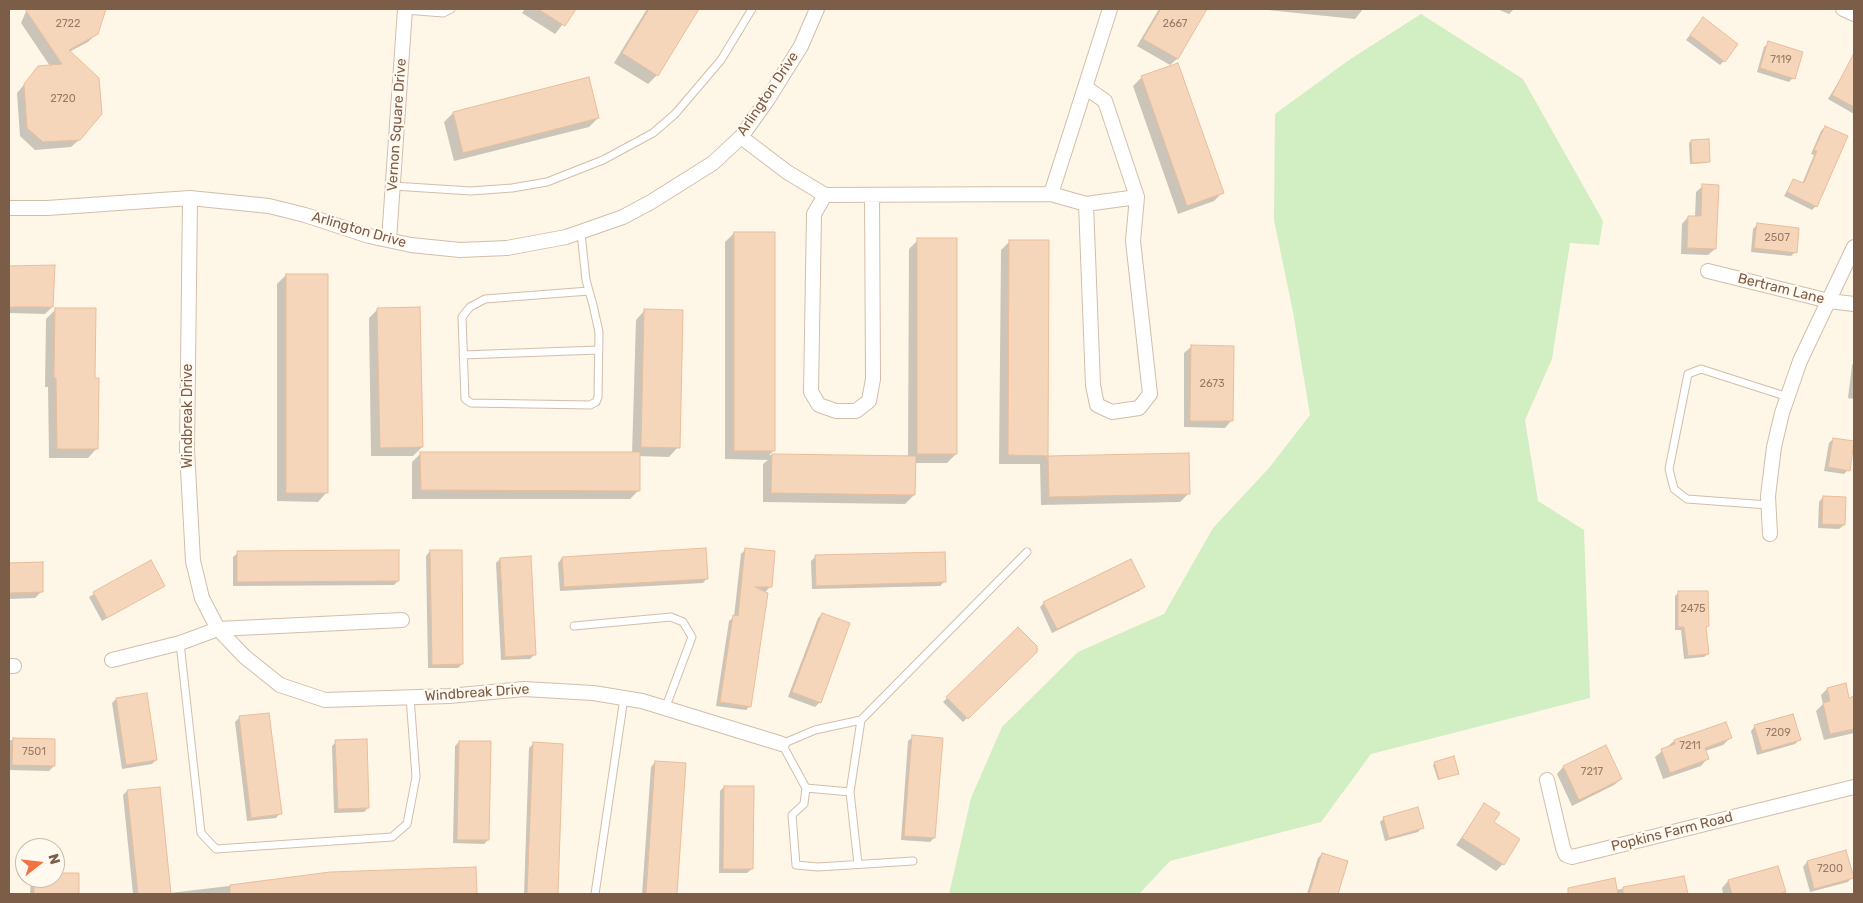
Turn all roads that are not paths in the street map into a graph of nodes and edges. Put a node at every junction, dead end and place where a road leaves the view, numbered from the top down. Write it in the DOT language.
graph roads {
  1 [pos="405,9"];
  2 [pos="452,9"];
  3 [pos="752,9"];
  4 [pos="817,9"];
  5 [pos="1110,9"];
  6 [pos="1843,9"];
  7 [pos="1854,14"];
  8 [pos="1085,87"];
  9 [pos="741,137"];
  10 [pos="392,186"];
  11 [pos="1051,194"];
  12 [pos="825,195"];
  13 [pos="872,195"];
  14 [pos="1137,197"];
  15 [pos="190,198"];
  16 [pos="1086,204"];
  17 [pos="9,208"];
  18 [pos="581,233"];
  19 [pos="389,240"];
  20 [pos="1854,247"];
  21 [pos="1708,271"];
  22 [pos="589,291"];
  23 [pos="1829,301"];
  24 [pos="1854,304"];
  25 [pos="598,350"];
  26 [pos="463,355"];
  27 [pos="1788,397"];
  28 [pos="1768,506"];
  29 [pos="1770,534"];
  30 [pos="1027,552"];
  31 [pos="402,620"];
  32 [pos="574,626"];
  33 [pos="218,629"];
  34 [pos="180,643"];
  35 [pos="112,660"];
  36 [pos="410,698"];
  37 [pos="624,698"];
  38 [pos="665,709"];
  39 [pos="861,720"];
  40 [pos="782,744"];
  41 [pos="1547,780"];
  42 [pos="1854,787"];
  43 [pos="806,788"];
  44 [pos="850,792"];
  45 [pos="913,861"];
  46 [pos="858,864"];
  47 [pos="595,894"];
  1 -- 2 [label="lane"];
  1 -- 10 [label="street, Vernon Square Drive"];
  3 -- 10 [label="lane"];
  4 -- 9 [label="street, Arlington Drive"];
  5 -- 8 [label="street"];
  6 -- 7 [label="street"];
  8 -- 11 [label="street"];
  8 -- 14 [label="street"];
  9 -- 12 [label="street"];
  9 -- 18 [label="street, Arlington Drive"];
  10 -- 19 [label="street, Vernon Square Drive"];
  11 -- 13 [label="street"];
  11 -- 16 [label="street"];
  12 -- 13 [label="street"];
  12 -- 13 [label="street"];
  14 -- 16 [label="street"];
  14 -- 16 [label="street"];
  15 -- 17 [label="street, Arlington Drive"];
  15 -- 19 [label="street, Arlington Drive"];
  15 -- 33 [label="street, Windbreak Drive"];
  18 -- 19 [label="street, Arlington Drive"];
  18 -- 22 [label="lane"];
  20 -- 23 [label="street"];
  21 -- 23 [label="street, Bertram Lane"];
  22 -- 25 [label="lane"];
  22 -- 26 [label="lane"];
  23 -- 24 [label="street, Bertram Lane"];
  23 -- 27 [label="street"];
  25 -- 26 [label="lane"];
  25 -- 26 [label="lane"];
  27 -- 28 [label="street"];
  27 -- 28 [label="lane"];
  28 -- 29 [label="street"];
  30 -- 39 [label="lane"];
  31 -- 33 [label="street"];
  32 -- 38 [label="lane"];
  33 -- 34 [label="street"];
  33 -- 36 [label="street, Windbreak Drive"];
  34 -- 35 [label="street"];
  34 -- 36 [label="lane"];
  36 -- 37 [label="street, Windbreak Drive"];
  37 -- 38 [label="street, Windbreak Drive"];
  37 -- 47 [label="lane"];
  38 -- 40 [label="street, Windbreak Drive"];
  39 -- 40 [label="lane"];
  39 -- 44 [label="lane"];
  40 -- 43 [label="lane"];
  41 -- 42 [label="street, Popkins Farm Road"];
  43 -- 44 [label="lane"];
  43 -- 46 [label="lane"];
  44 -- 46 [label="lane"];
  45 -- 46 [label="lane"];
}
